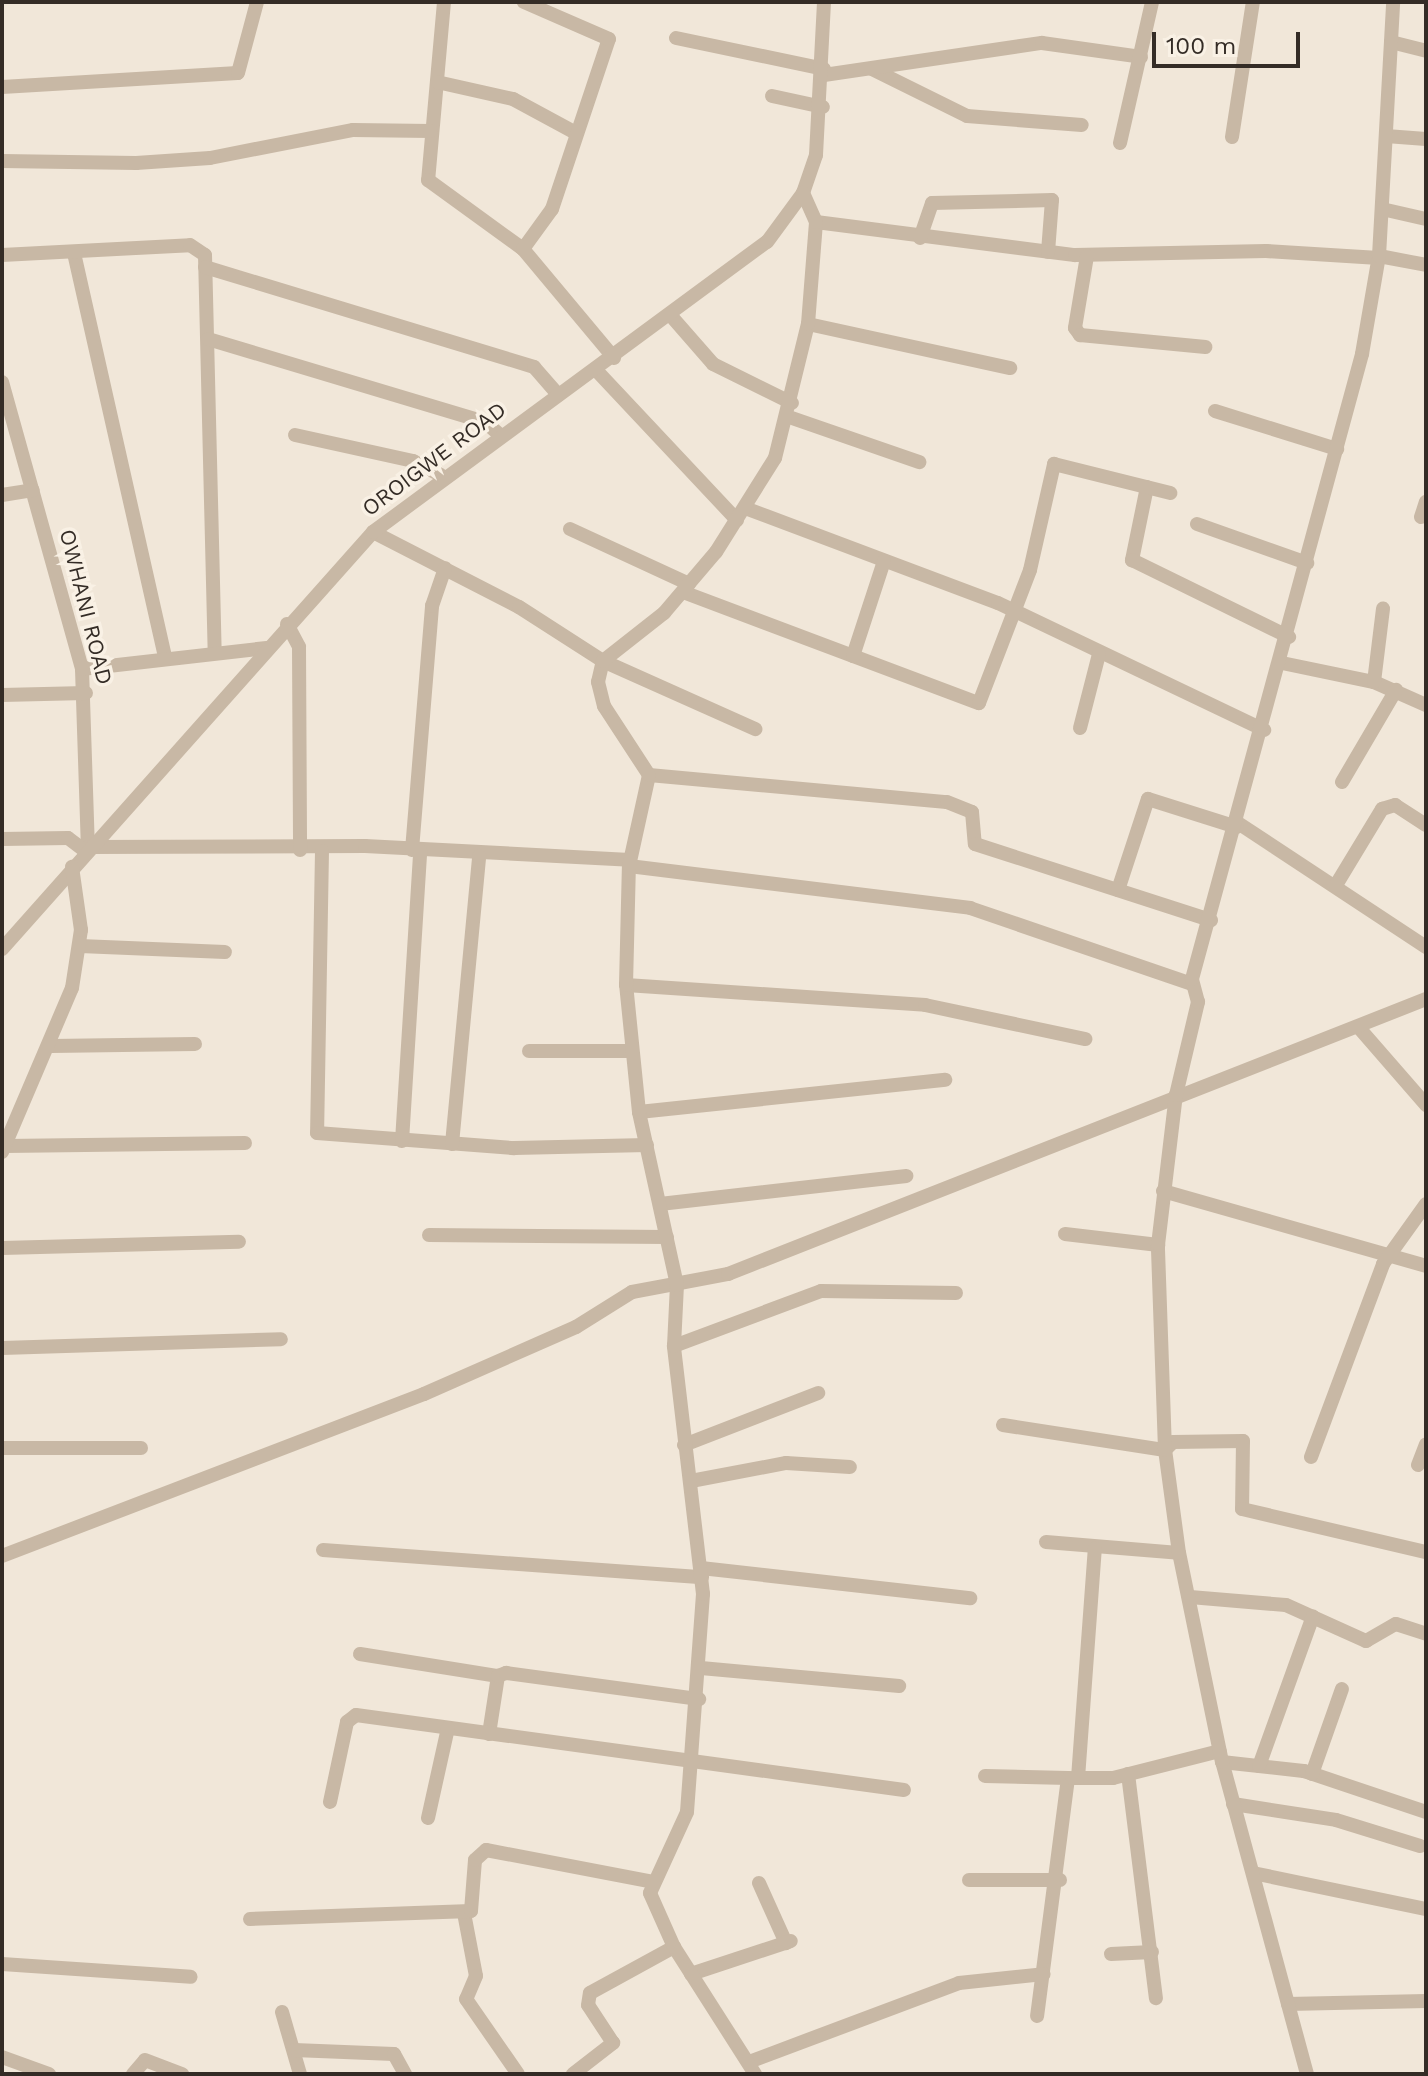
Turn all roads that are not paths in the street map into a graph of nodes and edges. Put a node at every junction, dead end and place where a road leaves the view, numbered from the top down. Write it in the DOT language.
graph roads {
  1 [pos="257,2"];
  2 [pos="444,2"];
  3 [pos="524,2"];
  4 [pos="824,2"];
  5 [pos="1152,2"];
  6 [pos="1253,2"];
  7 [pos="1393,2"];
  8 [pos="676,38"];
  9 [pos="1391,42"];
  10 [pos="1426,51"];
  11 [pos="1141,57"];
  12 [pos="872,69"];
  13 [pos="824,72"];
  14 [pos="437,82"];
  15 [pos="2,87"];
  16 [pos="772,96"];
  17 [pos="823,107"];
  18 [pos="1082,125"];
  19 [pos="431,131"];
  20 [pos="576,133"];
  21 [pos="1386,136"];
  22 [pos="1232,137"];
  23 [pos="1426,139"];
  24 [pos="1120,143"];
  25 [pos="2,161"];
  26 [pos="803,193"];
  27 [pos="1382,209"];
  28 [pos="1426,219"];
  29 [pos="816,222"];
  30 [pos="920,238"];
  31 [pos="523,249"];
  32 [pos="1048,252"];
  33 [pos="74,253"];
  34 [pos="2,255"];
  35 [pos="1087,256"];
  36 [pos="1379,257"];
  37 [pos="1426,265"];
  38 [pos="205,267"];
  39 [pos="672,317"];
  40 [pos="808,324"];
  41 [pos="208,339"];
  42 [pos="1205,347"];
  43 [pos="614,358"];
  44 [pos="1010,368"];
  45 [pos="596,370"];
  46 [pos="3,388"];
  47 [pos="558,395"];
  48 [pos="790,410"];
  49 [pos="1215,411"];
  50 [pos="295,435"];
  51 [pos="500,435"];
  52 [pos="1337,449"];
  53 [pos="919,462"];
  54 [pos="441,475"];
  55 [pos="1147,487"];
  56 [pos="33,490"];
  57 [pos="1170,493"];
  58 [pos="2,495"];
  59 [pos="1426,502"];
  60 [pos="741,514"];
  61 [pos="1421,517"];
  62 [pos="1197,524"];
  63 [pos="570,529"];
  64 [pos="373,532"];
  65 [pos="884,561"];
  66 [pos="1307,563"];
  67 [pos="445,568"];
  68 [pos="686,588"];
  69 [pos="1383,609"];
  70 [pos="1012,610"];
  71 [pos="287,624"];
  72 [pos="1289,637"];
  73 [pos="267,648"];
  74 [pos="215,652"];
  75 [pos="1099,654"];
  76 [pos="165,656"];
  77 [pos="853,656"];
  78 [pos="603,661"];
  79 [pos="1282,663"];
  80 [pos="82,669"];
  81 [pos="1374,682"];
  82 [pos="1396,690"];
  83 [pos="86,693"];
  84 [pos="2,695"];
  85 [pos="1426,705"];
  86 [pos="1080,728"];
  87 [pos="755,729"];
  88 [pos="1264,730"];
  89 [pos="649,775"];
  90 [pos="1342,782"];
  91 [pos="1238,825"];
  92 [pos="1426,825"];
  93 [pos="2,839"];
  94 [pos="86,849"];
  95 [pos="300,850"];
  96 [pos="322,851"];
  97 [pos="416,851"];
  98 [pos="479,856"];
  99 [pos="629,863"];
  100 [pos="72,867"];
  101 [pos="1336,885"];
  102 [pos="1118,890"];
  103 [pos="1211,920"];
  104 [pos="80,946"];
  105 [pos="1426,947"];
  106 [pos="2,949"];
  107 [pos="225,952"];
  108 [pos="1192,984"];
  109 [pos="626,985"];
  110 [pos="1426,999"];
  111 [pos="1360,1029"];
  112 [pos="1085,1039"];
  113 [pos="195,1044"];
  114 [pos="51,1046"];
  115 [pos="529,1051"];
  116 [pos="631,1051"];
  117 [pos="945,1080"];
  118 [pos="1176,1095"];
  119 [pos="1426,1105"];
  120 [pos="639,1112"];
  121 [pos="402,1141"];
  122 [pos="245,1143"];
  123 [pos="452,1144"];
  124 [pos="647,1145"];
  125 [pos="3,1149"];
  126 [pos="906,1176"];
  127 [pos="1163,1191"];
  128 [pos="660,1204"];
  129 [pos="1426,1204"];
  130 [pos="1065,1234"];
  131 [pos="429,1235"];
  132 [pos="667,1237"];
  133 [pos="239,1242"];
  134 [pos="1158,1245"];
  135 [pos="2,1248"];
  136 [pos="1387,1254"];
  137 [pos="1426,1266"];
  138 [pos="677,1285"];
  139 [pos="956,1293"];
  140 [pos="281,1339"];
  141 [pos="674,1346"];
  142 [pos="2,1348"];
  143 [pos="818,1393"];
  144 [pos="1003,1425"];
  145 [pos="1426,1444"];
  146 [pos="684,1445"];
  147 [pos="2,1448"];
  148 [pos="141,1448"];
  149 [pos="1165,1450"];
  150 [pos="1311,1457"];
  151 [pos="1418,1465"];
  152 [pos="850,1467"];
  153 [pos="691,1481"];
  154 [pos="1046,1542"];
  155 [pos="1095,1549"];
  156 [pos="323,1550"];
  157 [pos="1426,1552"];
  158 [pos="1179,1553"];
  159 [pos="2,1556"];
  160 [pos="702,1572"];
  161 [pos="1190,1597"];
  162 [pos="970,1598"];
  163 [pos="1313,1616"];
  164 [pos="1426,1634"];
  165 [pos="360,1654"];
  166 [pos="701,1668"];
  167 [pos="498,1676"];
  168 [pos="899,1686"];
  169 [pos="1342,1689"];
  170 [pos="699,1699"];
  171 [pos="448,1728"];
  172 [pos="489,1734"];
  173 [pos="1221,1757"];
  174 [pos="694,1764"];
  175 [pos="1259,1766"];
  176 [pos="1128,1774"];
  177 [pos="1312,1774"];
  178 [pos="985,1776"];
  179 [pos="1073,1778"];
  180 [pos="904,1790"];
  181 [pos="330,1802"];
  182 [pos="1233,1804"];
  183 [pos="1426,1812"];
  184 [pos="428,1818"];
  185 [pos="1420,1846"];
  186 [pos="1253,1873"];
  187 [pos="969,1880"];
  188 [pos="1060,1880"];
  189 [pos="653,1882"];
  190 [pos="759,1883"];
  191 [pos="1426,1909"];
  192 [pos="464,1913"];
  193 [pos="250,1919"];
  194 [pos="674,1947"];
  195 [pos="1152,1952"];
  196 [pos="1111,1954"];
  197 [pos="2,1964"];
  198 [pos="691,1974"];
  199 [pos="1044,1974"];
  200 [pos="191,1977"];
  201 [pos="1156,1998"];
  202 [pos="1426,2001"];
  203 [pos="1288,2004"];
  204 [pos="282,2012"];
  205 [pos="1037,2016"];
  206 [pos="294,2050"];
  207 [pos="2,2057"];
  208 [pos="752,2068"];
  209 [pos="49,2074"];
  210 [pos="133,2074"];
  211 [pos="182,2074"];
  212 [pos="300,2074"];
  213 [pos="405,2074"];
  214 [pos="518,2074"];
  215 [pos="573,2074"];
  216 [pos="1307,2074"];
  1 -- 15 [label="street"];
  2 -- 14 [label="street"];
  3 -- 20 [label="street"];
  4 -- 13 [label="street, OROIGWE ROAD"];
  5 -- 11 [label="street"];
  6 -- 22 [label="street"];
  7 -- 9 [label="street"];
  8 -- 13 [label="street"];
  9 -- 10 [label="street"];
  9 -- 21 [label="street"];
  11 -- 12 [label="street"];
  11 -- 24 [label="street"];
  12 -- 13 [label="street"];
  12 -- 18 [label="street"];
  13 -- 17 [label="street, OROIGWE ROAD"];
  14 -- 19 [label="street"];
  14 -- 20 [label="street"];
  16 -- 17 [label="street"];
  17 -- 26 [label="street, OROIGWE ROAD"];
  19 -- 25 [label="street"];
  19 -- 31 [label="street"];
  20 -- 31 [label="street"];
  21 -- 23 [label="street"];
  21 -- 27 [label="street"];
  26 -- 29 [label="street"];
  26 -- 39 [label="street, OROIGWE ROAD"];
  27 -- 28 [label="street"];
  27 -- 36 [label="street"];
  29 -- 30 [label="street"];
  29 -- 40 [label="street"];
  30 -- 32 [label="street"];
  30 -- 32 [label="street"];
  31 -- 43 [label="street"];
  32 -- 35 [label="street"];
  33 -- 34 [label="street"];
  33 -- 38 [label="street"];
  33 -- 76 [label="street"];
  35 -- 36 [label="street"];
  35 -- 42 [label="street"];
  36 -- 37 [label="street"];
  36 -- 52 [label="street"];
  38 -- 41 [label="street"];
  38 -- 47 [label="street"];
  39 -- 43 [label="street, OROIGWE ROAD"];
  39 -- 48 [label="street"];
  40 -- 44 [label="street"];
  40 -- 48 [label="street"];
  41 -- 51 [label="street"];
  41 -- 74 [label="street"];
  43 -- 45 [label="street, OROIGWE ROAD"];
  45 -- 47 [label="street, OROIGWE ROAD"];
  45 -- 60 [label="street"];
  46 -- 56 [label="street, OWHANI ROAD"];
  47 -- 51 [label="street, OROIGWE ROAD"];
  48 -- 53 [label="street"];
  48 -- 60 [label="street"];
  49 -- 52 [label="street"];
  50 -- 54 [label="street"];
  51 -- 54 [label="street, OROIGWE ROAD"];
  52 -- 66 [label="street"];
  54 -- 64 [label="street, OROIGWE ROAD"];
  55 -- 57 [label="street"];
  55 -- 70 [label="street"];
  55 -- 72 [label="street"];
  56 -- 58 [label="street"];
  56 -- 80 [label="street, OWHANI ROAD"];
  59 -- 61 [label="street"];
  60 -- 65 [label="street"];
  60 -- 68 [label="street"];
  62 -- 66 [label="street"];
  63 -- 68 [label="street"];
  64 -- 67 [label="street"];
  64 -- 71 [label="street, OROIGWE ROAD"];
  65 -- 70 [label="street"];
  65 -- 77 [label="street"];
  66 -- 72 [label="street"];
  67 -- 78 [label="street"];
  67 -- 97 [label="street"];
  68 -- 77 [label="street"];
  68 -- 78 [label="street"];
  69 -- 81 [label="street"];
  70 -- 75 [label="street"];
  70 -- 77 [label="street"];
  71 -- 73 [label="street, OROIGWE ROAD"];
  71 -- 95 [label="street"];
  72 -- 79 [label="street"];
  73 -- 74 [label="street"];
  73 -- 94 [label="street, OROIGWE ROAD"];
  74 -- 76 [label="street"];
  75 -- 86 [label="street"];
  75 -- 88 [label="street"];
  76 -- 80 [label="street"];
  78 -- 87 [label="street"];
  78 -- 89 [label="street"];
  79 -- 81 [label="street"];
  79 -- 88 [label="street"];
  80 -- 83 [label="street, OWHANI ROAD"];
  81 -- 82 [label="street"];
  82 -- 85 [label="street"];
  82 -- 90 [label="street"];
  83 -- 84 [label="street"];
  83 -- 94 [label="street, OWHANI ROAD"];
  88 -- 91 [label="street"];
  89 -- 99 [label="street"];
  89 -- 102 [label="street"];
  91 -- 101 [label="street"];
  91 -- 102 [label="street"];
  91 -- 103 [label="street"];
  92 -- 101 [label="street"];
  93 -- 94 [label="street"];
  94 -- 95 [label="street"];
  94 -- 100 [label="street, OROIGWE ROAD"];
  95 -- 96 [label="street"];
  96 -- 97 [label="street"];
  96 -- 121 [label="street"];
  97 -- 98 [label="street"];
  97 -- 121 [label="street"];
  98 -- 99 [label="street"];
  98 -- 123 [label="street"];
  99 -- 108 [label="street"];
  99 -- 109 [label="street"];
  100 -- 104 [label="street"];
  100 -- 106 [label="street, OROIGWE ROAD"];
  101 -- 105 [label="street"];
  102 -- 103 [label="street"];
  103 -- 108 [label="street"];
  104 -- 107 [label="street"];
  104 -- 114 [label="street"];
  108 -- 118 [label="street"];
  109 -- 112 [label="street"];
  109 -- 116 [label="street"];
  110 -- 111 [label="street"];
  111 -- 118 [label="street"];
  111 -- 119 [label="street"];
  113 -- 114 [label="street"];
  114 -- 125 [label="street"];
  115 -- 116 [label="street"];
  116 -- 120 [label="street"];
  117 -- 120 [label="street"];
  118 -- 127 [label="street"];
  118 -- 138 [label="street"];
  120 -- 124 [label="street"];
  121 -- 123 [label="street"];
  122 -- 125 [label="street"];
  123 -- 124 [label="street"];
  124 -- 128 [label="street"];
  126 -- 128 [label="street"];
  127 -- 134 [label="street"];
  127 -- 136 [label="street"];
  128 -- 132 [label="street"];
  129 -- 136 [label="street"];
  130 -- 134 [label="street"];
  131 -- 132 [label="street"];
  132 -- 138 [label="street"];
  133 -- 135 [label="street"];
  134 -- 149 [label="street"];
  136 -- 137 [label="street"];
  136 -- 150 [label="street"];
  138 -- 141 [label="street"];
  138 -- 159 [label="street"];
  139 -- 141 [label="street"];
  140 -- 142 [label="street"];
  141 -- 146 [label="street"];
  143 -- 146 [label="street"];
  144 -- 149 [label="street"];
  145 -- 151 [label="street"];
  146 -- 153 [label="street"];
  147 -- 148 [label="street"];
  149 -- 157 [label="street"];
  149 -- 158 [label="street"];
  152 -- 153 [label="street"];
  153 -- 160 [label="street"];
  154 -- 155 [label="street"];
  155 -- 158 [label="street"];
  155 -- 179 [label="street"];
  156 -- 160 [label="street"];
  158 -- 161 [label="street"];
  160 -- 162 [label="street"];
  160 -- 166 [label="street"];
  161 -- 163 [label="street"];
  161 -- 173 [label="street"];
  163 -- 164 [label="street"];
  163 -- 175 [label="street"];
  165 -- 167 [label="street"];
  166 -- 168 [label="street"];
  166 -- 170 [label="street"];
  167 -- 170 [label="street"];
  167 -- 172 [label="street"];
  169 -- 177 [label="street"];
  170 -- 174 [label="street"];
  171 -- 172 [label="street"];
  171 -- 181 [label="street"];
  171 -- 184 [label="street"];
  172 -- 174 [label="street"];
  173 -- 175 [label="street"];
  173 -- 176 [label="street"];
  173 -- 182 [label="street"];
  174 -- 180 [label="street"];
  174 -- 189 [label="street"];
  175 -- 177 [label="street"];
  176 -- 179 [label="street"];
  176 -- 195 [label="street"];
  177 -- 183 [label="street"];
  178 -- 179 [label="street"];
  179 -- 188 [label="street"];
  182 -- 185 [label="street"];
  182 -- 186 [label="street"];
  186 -- 191 [label="street"];
  186 -- 203 [label="street"];
  187 -- 188 [label="street"];
  188 -- 199 [label="street"];
  189 -- 192 [label="street"];
  189 -- 194 [label="street"];
  190 -- 198 [label="street"];
  192 -- 193 [label="street"];
  192 -- 214 [label="street"];
  194 -- 198 [label="street"];
  194 -- 215 [label="street"];
  195 -- 196 [label="street"];
  195 -- 201 [label="street"];
  197 -- 200 [label="street"];
  198 -- 208 [label="street"];
  199 -- 205 [label="street"];
  199 -- 208 [label="street"];
  202 -- 203 [label="street"];
  203 -- 216 [label="street"];
  204 -- 206 [label="street"];
  206 -- 212 [label="street"];
  206 -- 213 [label="street"];
  207 -- 209 [label="street"];
  210 -- 211 [label="street"];
}
